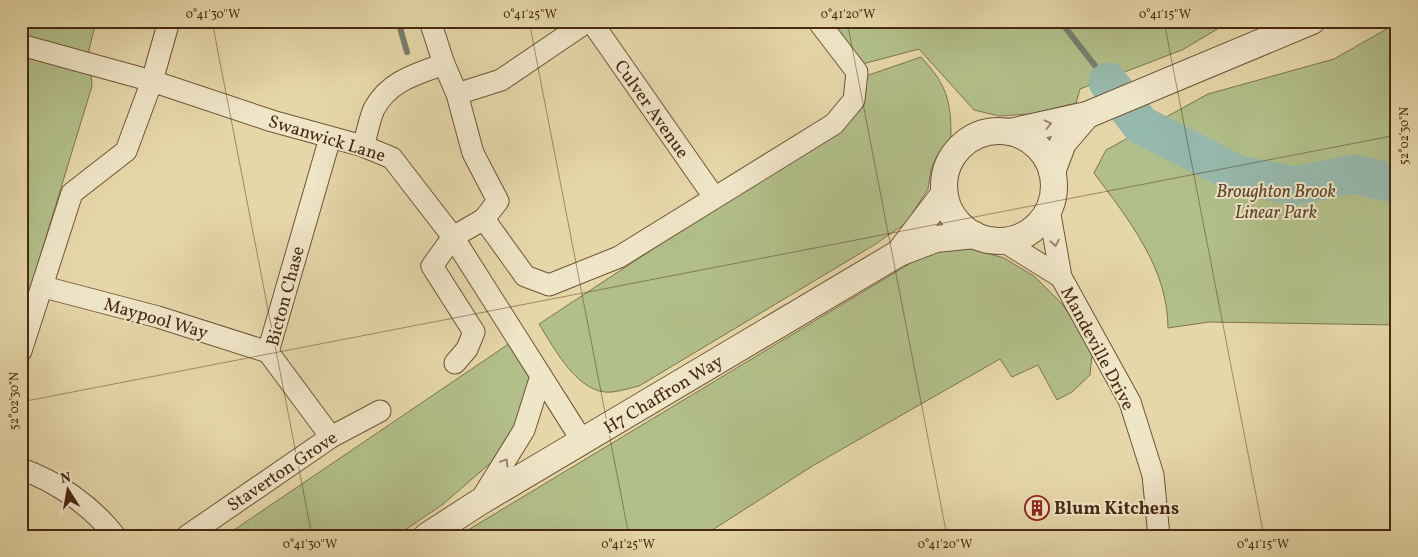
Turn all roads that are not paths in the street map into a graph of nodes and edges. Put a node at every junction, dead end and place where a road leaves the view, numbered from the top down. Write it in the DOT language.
graph roads {
  1 [pos="169,21"];
  2 [pos="430,21"];
  3 [pos="589,21"];
  4 [pos="818,21"];
  5 [pos="1283,21"];
  6 [pos="1312,21"];
  7 [pos="21,45"];
  8 [pos="444,64"];
  9 [pos="1177,79"];
  10 [pos="152,81"];
  11 [pos="457,94"];
  12 [pos="1087,115"];
  13 [pos="1010,132"];
  14 [pos="330,138"];
  15 [pos="364,146"];
  16 [pos="1052,172"];
  17 [pos="944,194"];
  18 [pos="714,196"];
  19 [pos="1049,209"];
  20 [pos="484,219"];
  21 [pos="975,235"];
  22 [pos="453,237"];
  23 [pos="1002,241"];
  24 [pos="899,253"];
  25 [pos="1062,277"];
  26 [pos="44,286"];
  27 [pos="21,351"];
  28 [pos="268,352"];
  29 [pos="455,363"];
  30 [pos="541,376"];
  31 [pos="380,411"];
  32 [pos="331,437"];
  33 [pos="583,442"];
  34 [pos="21,469"];
  35 [pos="478,503"];
  36 [pos="115,536"];
  37 [pos="187,536"];
  38 [pos="427,536"];
  39 [pos="1159,536"];
  1 -- 10 [label="street"];
  2 -- 8 [label="street"];
  3 -- 11 [label="street"];
  3 -- 18 [label="street, Culver Avenue"];
  4 -- 18 [label="street"];
  5 -- 9 [label="street"];
  6 -- 9 [label="street"];
  7 -- 10 [label="street, Swanwick Lane"];
  8 -- 11 [label="street"];
  8 -- 15 [label="street"];
  9 -- 12 [label="street"];
  10 -- 14 [label="street, Swanwick Lane"];
  10 -- 26 [label="street"];
  11 -- 20 [label="street"];
  13 -- 12 [label="street, one-way"];
  12 -- 16 [label="street"];
  13 -- 16 [label="street"];
  13 -- 17 [label="street"];
  14 -- 15 [label="street, Swanwick Lane"];
  14 -- 28 [label="street, Bicton Chase"];
  15 -- 22 [label="street, Swanwick Lane"];
  16 -- 19 [label="street"];
  17 -- 21 [label="street"];
  17 -- 24 [label="street, H7 Chaffron Way"];
  18 -- 20 [label="street"];
  19 -- 23 [label="street"];
  19 -- 25 [label="street, Mandeville Drive, one-way"];
  20 -- 22 [label="street"];
  21 -- 23 [label="street"];
  21 -- 24 [label="street, H7 Chaffron Way"];
  22 -- 29 [label="street"];
  22 -- 30 [label="street, Swanwick Lane"];
  23 -- 25 [label="street, Mandeville Drive"];
  24 -- 33 [label="street, H7 Chaffron Way"];
  25 -- 39 [label="street, Mandeville Drive"];
  26 -- 27 [label="street"];
  26 -- 28 [label="street, Maypool Way"];
  28 -- 32 [label="street, Bicton Chase"];
  30 -- 33 [label="street, Swanwick Lane"];
  35 -- 30 [label="street, one-way"];
  31 -- 32 [label="street, Staverton Grove"];
  32 -- 37 [label="street, Staverton Grove"];
  33 -- 35 [label="street, H7 Chaffron Way"];
  34 -- 36 [label="street"];
  35 -- 38 [label="street, H7 Chaffron Way"];
}
